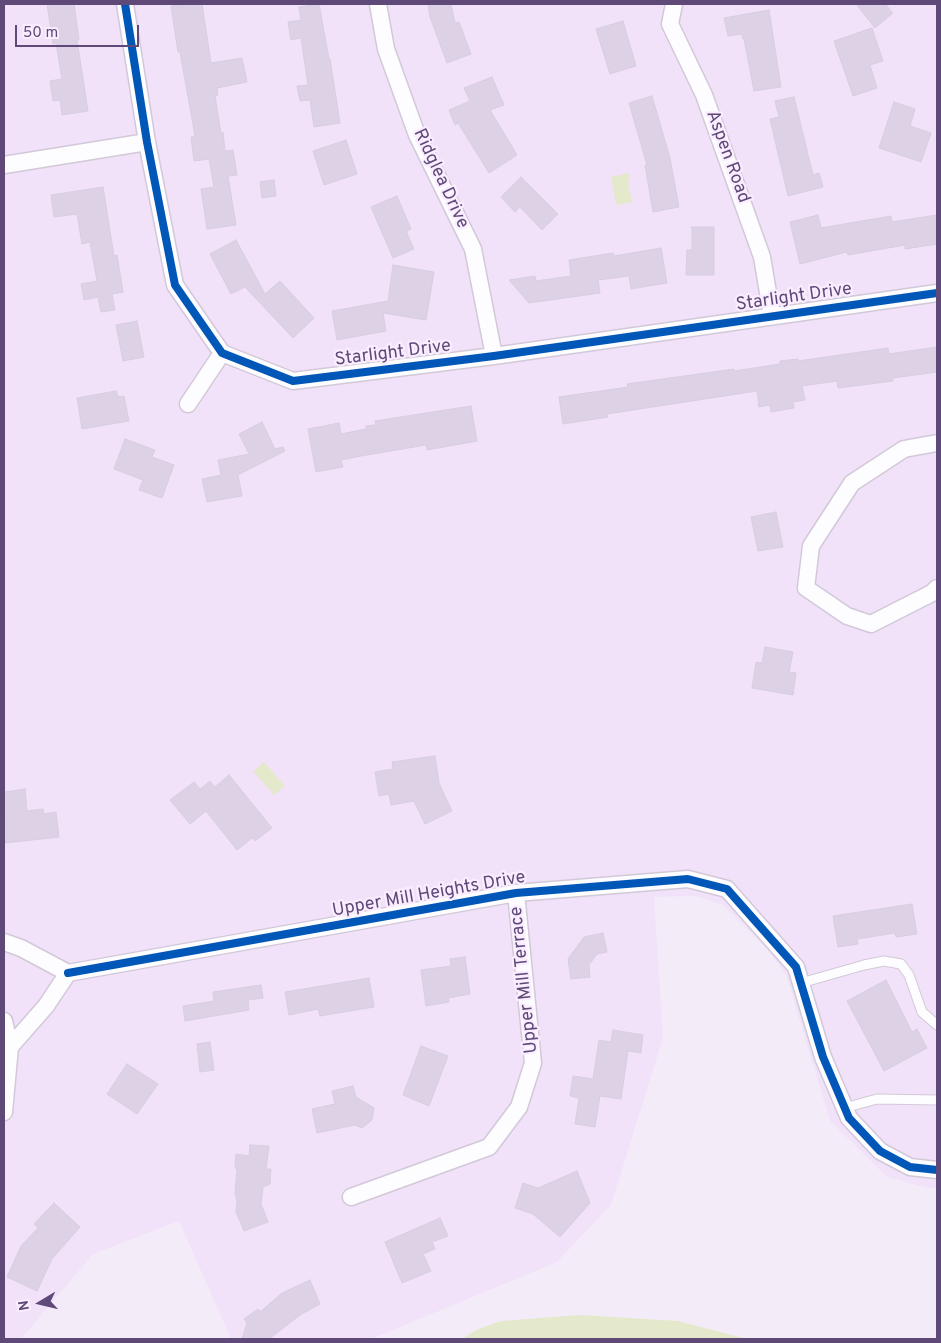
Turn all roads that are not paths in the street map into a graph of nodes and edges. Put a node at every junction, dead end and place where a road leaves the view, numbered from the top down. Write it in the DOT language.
graph roads {
  1 [pos="125,4"];
  2 [pos="378,4"];
  3 [pos="674,4"];
  4 [pos="147,142"];
  5 [pos="4,165"];
  6 [pos="937,293"];
  7 [pos="772,316"];
  8 [pos="222,353"];
  9 [pos="494,356"];
  10 [pos="188,404"];
  11 [pos="937,443"];
  12 [pos="937,588"];
  13 [pos="516,893"];
  14 [pos="4,942"];
  15 [pos="68,973"];
  16 [pos="800,983"];
  17 [pos="4,1022"];
  18 [pos="937,1025"];
  19 [pos="10,1048"];
  20 [pos="937,1100"];
  21 [pos="844,1108"];
  22 [pos="4,1112"];
  23 [pos="937,1170"];
  24 [pos="351,1197"];
  1 -- 4 [label="street"];
  2 -- 9 [label="street, Ridglea Drive"];
  3 -- 7 [label="street, Aspen Road"];
  4 -- 5 [label="street"];
  4 -- 8 [label="street"];
  6 -- 7 [label="street, Starlight Drive"];
  7 -- 9 [label="street, Starlight Drive"];
  8 -- 9 [label="street, Starlight Drive"];
  8 -- 10 [label="street"];
  11 -- 12 [label="street"];
  13 -- 15 [label="street, Upper Mill Heights Drive"];
  13 -- 16 [label="street, Upper Mill Heights Drive"];
  13 -- 24 [label="street, Upper Mill Terrace"];
  14 -- 15 [label="street"];
  15 -- 19 [label="street"];
  16 -- 18 [label="lane"];
  16 -- 21 [label="street, Upper Mill Heights Drive"];
  17 -- 19 [label="street"];
  19 -- 22 [label="street"];
  20 -- 21 [label="lane"];
  21 -- 23 [label="street, Upper Mill Heights Drive"];
}
